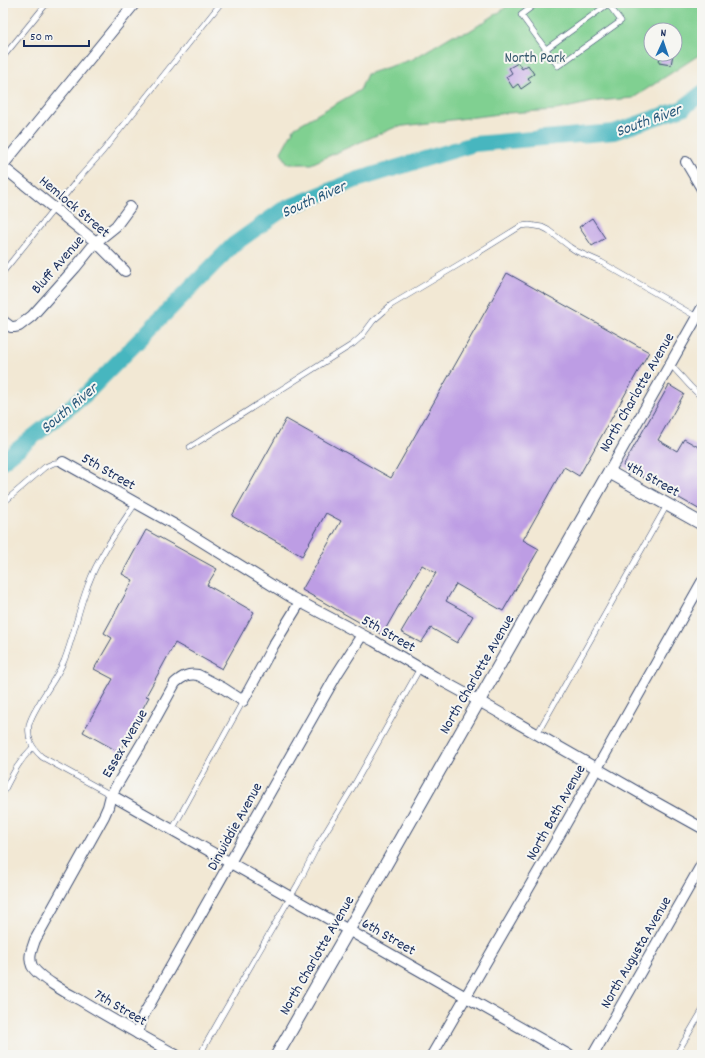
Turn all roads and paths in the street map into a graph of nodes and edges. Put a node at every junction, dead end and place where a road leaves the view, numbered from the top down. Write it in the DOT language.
graph roads {
  1 [pos="47,3"];
  2 [pos="135,3"];
  3 [pos="221,3"];
  4 [pos="537,3"];
  5 [pos="609,4"];
  6 [pos="546,49"];
  7 [pos="3,57"];
  8 [pos="686,162"];
  9 [pos="3,166"];
  10 [pos="702,189"];
  11 [pos="130,207"];
  12 [pos="54,209"];
  13 [pos="96,242"];
  14 [pos="125,271"];
  15 [pos="3,272"];
  16 [pos="702,308"];
  17 [pos="697,318"];
  18 [pos="3,321"];
  19 [pos="670,364"];
  20 [pos="702,398"];
  21 [pos="190,447"];
  22 [pos="62,462"];
  23 [pos="609,472"];
  24 [pos="3,503"];
  25 [pos="135,504"];
  26 [pos="667,505"];
  27 [pos="702,524"];
  28 [pos="702,582"];
  29 [pos="300,602"];
  30 [pos="362,634"];
  31 [pos="420,668"];
  32 [pos="243,701"];
  33 [pos="479,701"];
  34 [pos="537,734"];
  35 [pos="33,747"];
  36 [pos="596,768"];
  37 [pos="3,793"];
  38 [pos="111,795"];
  39 [pos="702,828"];
  40 [pos="172,830"];
  41 [pos="231,864"];
  42 [pos="702,864"];
  43 [pos="290,897"];
  44 [pos="348,931"];
  45 [pos="53,984"];
  46 [pos="466,997"];
  47 [pos="702,1011"];
  48 [pos="138,1034"];
  49 [pos="176,1055"];
  50 [pos="201,1055"];
  51 [pos="277,1055"];
  52 [pos="432,1055"];
  53 [pos="569,1055"];
  54 [pos="593,1055"];
  55 [pos="676,1055"];
  1 -- 7 [label="lane"];
  2 -- 9 [label="street"];
  3 -- 12 [label="lane"];
  4 -- 6 [label="lane"];
  5 -- 6 [label="lane"];
  5 -- 6 [label="lane"];
  8 -- 10 [label="street"];
  9 -- 12 [label="street, Hemlock Street"];
  11 -- 13 [label="street, Bluff Avenue"];
  12 -- 13 [label="street, Hemlock Street"];
  12 -- 15 [label="lane"];
  13 -- 14 [label="street, Hemlock Street"];
  13 -- 18 [label="street, Bluff Avenue"];
  16 -- 17 [label="street, North Charlotte Avenue"];
  17 -- 19 [label="street, North Charlotte Avenue"];
  17 -- 21 [label="lane"];
  19 -- 20 [label="lane"];
  19 -- 23 [label="street, North Charlotte Avenue"];
  22 -- 24 [label="lane"];
  22 -- 25 [label="street, 5th Street"];
  23 -- 26 [label="street, 4th Street"];
  23 -- 33 [label="street, North Charlotte Avenue"];
  25 -- 29 [label="street, 5th Street"];
  25 -- 35 [label="lane"];
  26 -- 27 [label="street, 4th Street"];
  26 -- 34 [label="lane"];
  28 -- 36 [label="street, North Bath Avenue"];
  29 -- 30 [label="street, 5th Street"];
  29 -- 32 [label="street"];
  30 -- 31 [label="street, 5th Street"];
  30 -- 41 [label="street, Dinwiddie Avenue"];
  31 -- 33 [label="street, 5th Street"];
  31 -- 43 [label="lane"];
  32 -- 38 [label="street, Essex Avenue"];
  32 -- 40 [label="lane"];
  33 -- 34 [label="street, 5th Street"];
  33 -- 44 [label="street, North Charlotte Avenue"];
  34 -- 36 [label="street, 5th Street"];
  35 -- 37 [label="lane"];
  35 -- 38 [label="lane"];
  36 -- 39 [label="street, 5th Street"];
  36 -- 46 [label="street, North Bath Avenue"];
  38 -- 40 [label="street, 6th Street"];
  38 -- 45 [label="street, Essex Avenue"];
  40 -- 41 [label="street, 6th Street"];
  41 -- 43 [label="street, 6th Street"];
  41 -- 48 [label="street, Dinwiddie Avenue"];
  42 -- 54 [label="street, North Augusta Avenue"];
  43 -- 44 [label="street, 6th Street"];
  43 -- 50 [label="lane"];
  44 -- 46 [label="street, 6th Street"];
  44 -- 51 [label="street, North Charlotte Avenue"];
  45 -- 48 [label="street, 7th Street"];
  46 -- 52 [label="street, North Bath Avenue"];
  46 -- 53 [label="street, 6th Street"];
  47 -- 55 [label="lane"];
  48 -- 49 [label="street, 7th Street"];
}
